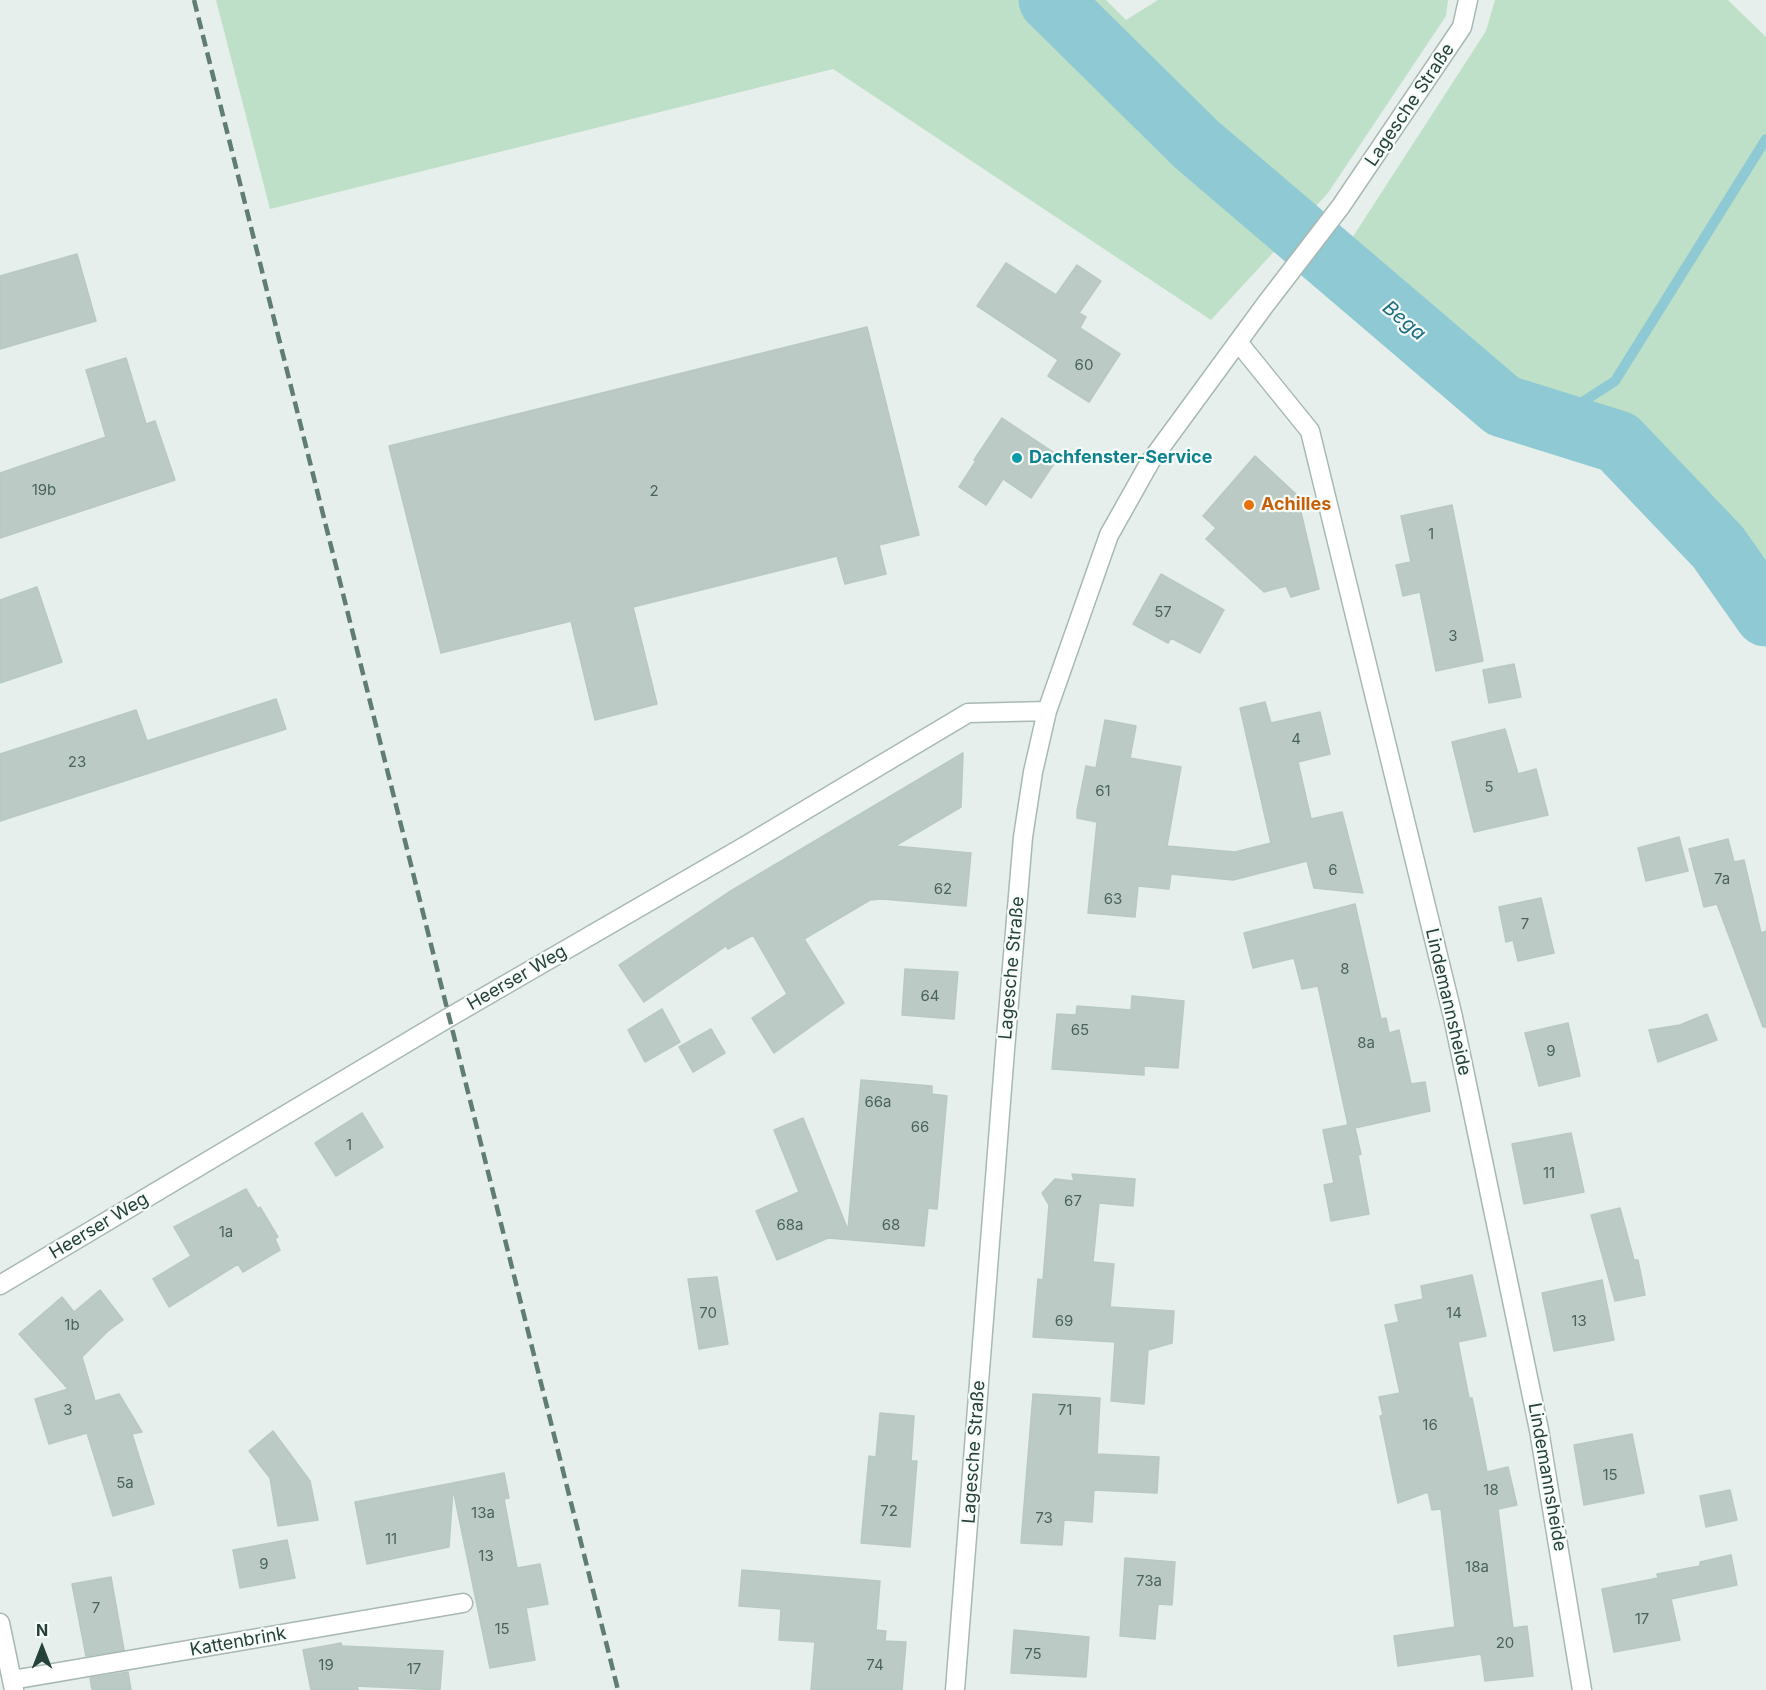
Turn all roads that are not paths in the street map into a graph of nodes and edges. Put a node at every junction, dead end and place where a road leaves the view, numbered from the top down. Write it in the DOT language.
graph roads {
  1 [pos="1468,0"];
  2 [pos="1238,342"];
  3 [pos="1047,711"];
  4 [pos="0,1285"];
  5 [pos="464,1604"];
  6 [pos="0,1623"];
  7 [pos="13,1685"];
  8 [pos="955,1690"];
  9 [pos="1582,1690"];
  1 -- 2 [label="street, Lagesche Straße"];
  2 -- 3 [label="street, Lagesche Straße"];
  2 -- 9 [label="street, Lindemannsheide"];
  3 -- 4 [label="street, Heerser Weg"];
  3 -- 8 [label="street, Lagesche Straße"];
  5 -- 7 [label="street, Kattenbrink"];
  6 -- 7 [label="street, Kattenbrink"];
}
